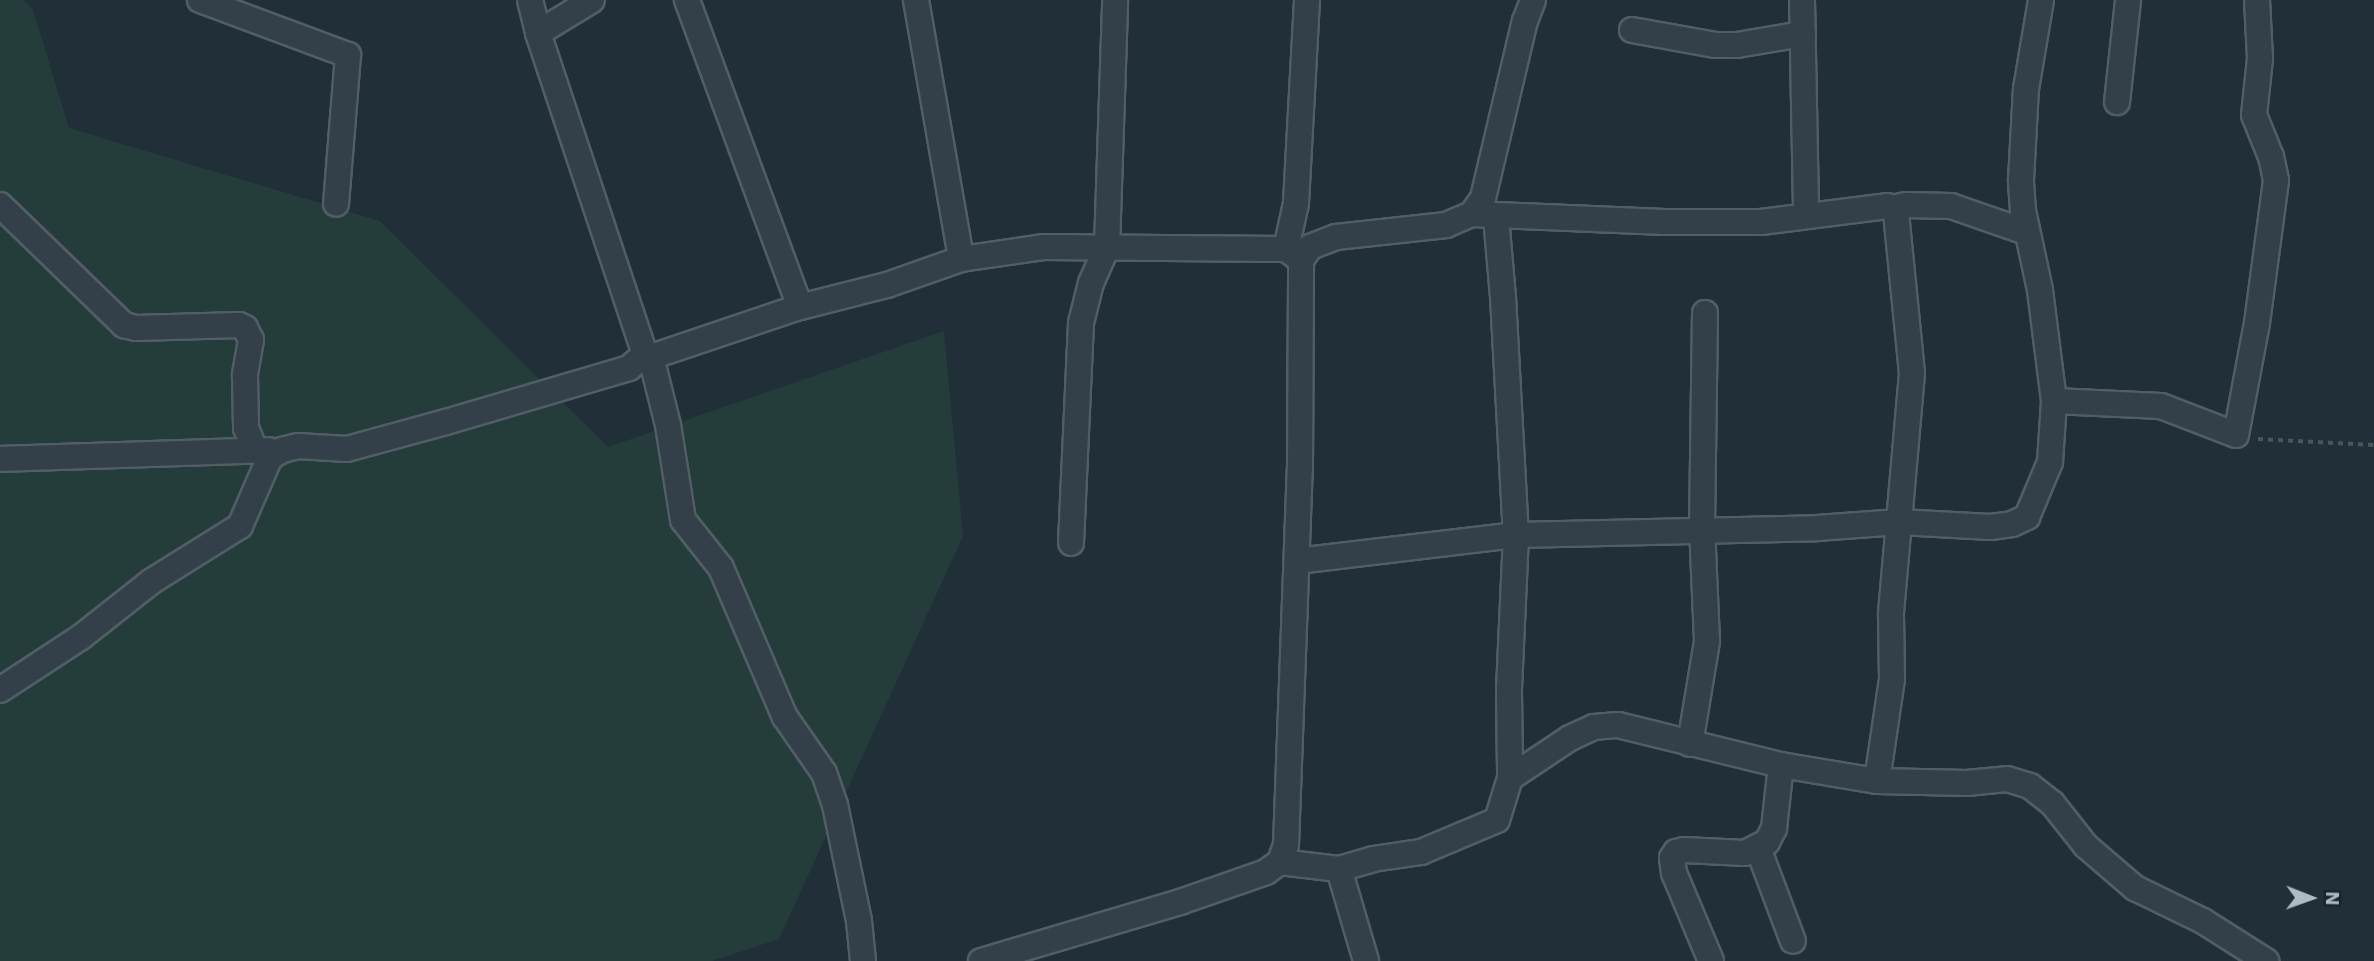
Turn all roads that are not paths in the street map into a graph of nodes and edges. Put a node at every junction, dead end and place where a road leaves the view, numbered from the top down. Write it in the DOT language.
graph roads {
  1 [pos="200,0"];
  2 [pos="530,0"];
  3 [pos="592,0"];
  4 [pos="687,0"];
  5 [pos="916,0"];
  6 [pos="1115,0"];
  7 [pos="1307,0"];
  8 [pos="1533,0"];
  9 [pos="1802,0"];
  10 [pos="2042,0"];
  11 [pos="2128,0"];
  12 [pos="2257,0"];
  13 [pos="1632,30"];
  14 [pos="538,33"];
  15 [pos="1803,34"];
  16 [pos="2117,102"];
  17 [pos="336,204"];
  18 [pos="0,205"];
  19 [pos="1892,208"];
  20 [pos="1484,216"];
  21 [pos="1806,216"];
  22 [pos="2026,232"];
  23 [pos="1107,247"];
  24 [pos="1293,254"];
  25 [pos="961,259"];
  26 [pos="800,307"];
  27 [pos="1705,313"];
  28 [pos="648,355"];
  29 [pos="2054,401"];
  30 [pos="256,450"];
  31 [pos="282,450"];
  32 [pos="0,459"];
  33 [pos="1899,522"];
  34 [pos="1702,528"];
  35 [pos="1516,535"];
  36 [pos="1070,543"];
  37 [pos="1297,561"];
  38 [pos="0,690"];
  39 [pos="1690,744"];
  40 [pos="1782,765"];
  41 [pos="1510,778"];
  42 [pos="1877,781"];
  43 [pos="1758,848"];
  44 [pos="1280,862"];
  45 [pos="1339,869"];
  46 [pos="1793,941"];
  47 [pos="986,960"];
  48 [pos="863,961"];
  49 [pos="1366,961"];
  50 [pos="1711,961"];
  51 [pos="2266,961"];
  1 -- 17 [label="street"];
  2 -- 14 [label="street"];
  3 -- 14 [label="street"];
  4 -- 26 [label="street"];
  5 -- 25 [label="street"];
  6 -- 23 [label="street"];
  7 -- 24 [label="street"];
  8 -- 20 [label="street"];
  9 -- 15 [label="street"];
  10 -- 22 [label="street"];
  11 -- 16 [label="street"];
  12 -- 29 [label="street"];
  13 -- 15 [label="street"];
  14 -- 28 [label="street"];
  15 -- 21 [label="street"];
  18 -- 30 [label="street"];
  19 -- 21 [label="street"];
  19 -- 22 [label="street"];
  19 -- 33 [label="street"];
  20 -- 21 [label="street"];
  20 -- 24 [label="street"];
  20 -- 35 [label="street"];
  22 -- 29 [label="street"];
  23 -- 24 [label="street"];
  23 -- 25 [label="street"];
  23 -- 36 [label="street"];
  24 -- 37 [label="street"];
  25 -- 26 [label="street"];
  26 -- 28 [label="street"];
  27 -- 34 [label="street"];
  28 -- 31 [label="street"];
  28 -- 48 [label="street"];
  29 -- 33 [label="street"];
  30 -- 31 [label="street"];
  30 -- 32 [label="street"];
  31 -- 38 [label="street"];
  33 -- 34 [label="street"];
  33 -- 42 [label="street"];
  34 -- 35 [label="street"];
  34 -- 39 [label="street"];
  35 -- 37 [label="street"];
  35 -- 41 [label="street"];
  37 -- 44 [label="street"];
  39 -- 40 [label="street"];
  39 -- 41 [label="street"];
  40 -- 42 [label="street"];
  40 -- 43 [label="street"];
  41 -- 45 [label="street"];
  42 -- 51 [label="street"];
  43 -- 46 [label="street"];
  43 -- 50 [label="street"];
  44 -- 45 [label="street"];
  44 -- 47 [label="street"];
  45 -- 49 [label="street"];
}
